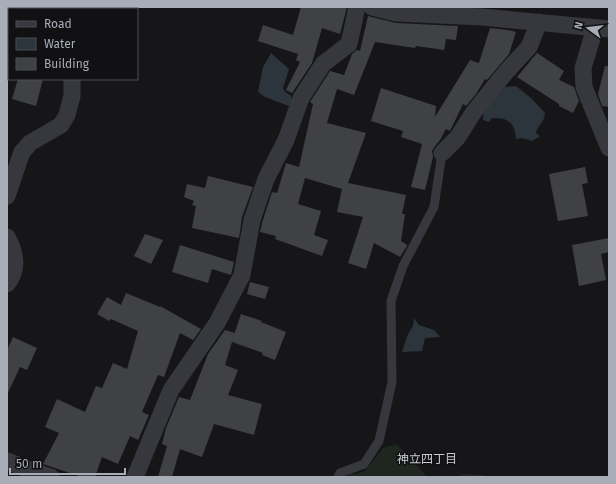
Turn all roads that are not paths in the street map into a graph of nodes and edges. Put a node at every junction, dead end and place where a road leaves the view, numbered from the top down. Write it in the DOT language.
graph roads {
  1 [pos="357,7"];
  2 [pos="372,7"];
  3 [pos="539,22"];
  4 [pos="602,28"];
  5 [pos="72,80"];
  6 [pos="609,148"];
  7 [pos="442,153"];
  8 [pos="7,196"];
  9 [pos="7,237"];
  10 [pos="7,284"];
  11 [pos="7,461"];
  12 [pos="51,477"];
  13 [pos="135,477"];
  14 [pos="338,477"];
  1 -- 13 [label="street"];
  2 -- 3 [label="street"];
  3 -- 4 [label="street"];
  3 -- 7 [label="street"];
  4 -- 6 [label="street"];
  5 -- 8 [label="street"];
  7 -- 14 [label="lane"];
  9 -- 10 [label="street"];
  11 -- 12 [label="street"];
}
